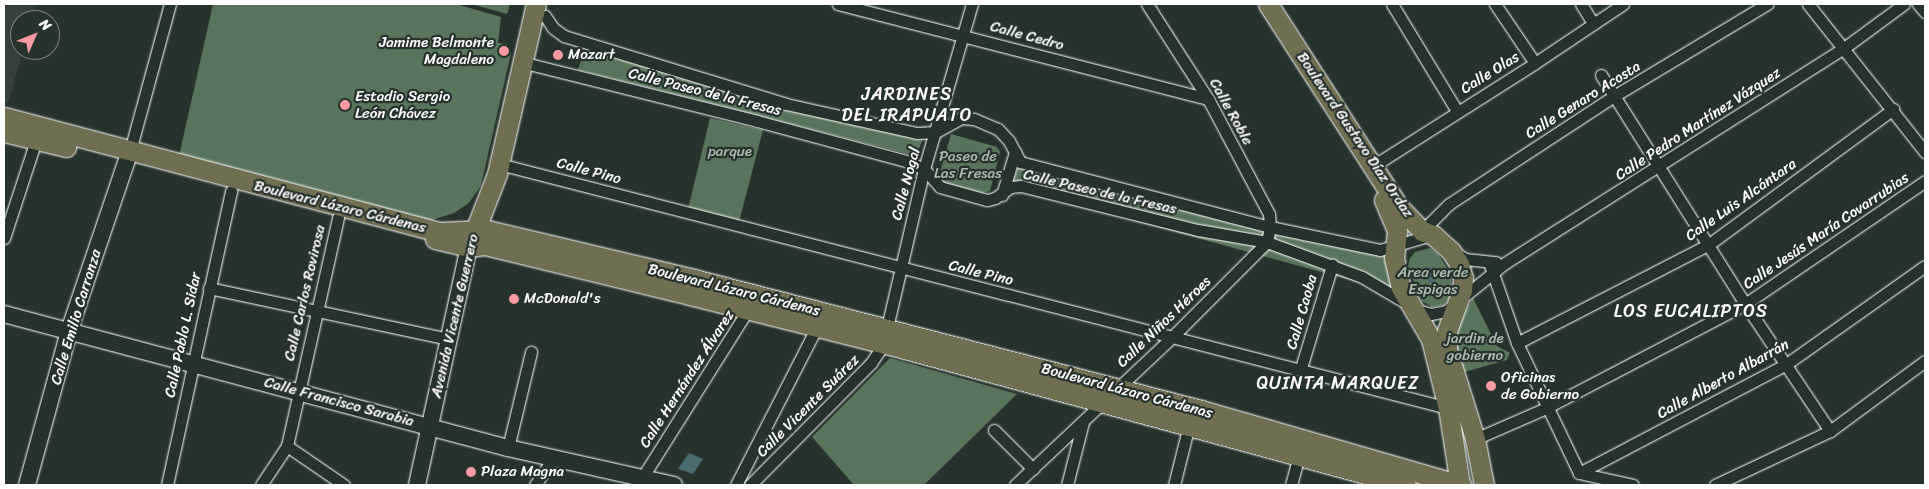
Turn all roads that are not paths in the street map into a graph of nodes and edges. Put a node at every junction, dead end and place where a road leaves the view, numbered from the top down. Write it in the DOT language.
graph roads {
  1 [pos="170,4"];
  2 [pos="838,4"];
  3 [pos="972,4"];
  4 [pos="1147,4"];
  5 [pos="1259,4"];
  6 [pos="1268,4"];
  7 [pos="1392,4"];
  8 [pos="1495,4"];
  9 [pos="1581,4"];
  10 [pos="1623,4"];
  11 [pos="1767,4"];
  12 [pos="1808,4"];
  13 [pos="1904,4"];
  14 [pos="1918,4"];
  15 [pos="543,8"];
  16 [pos="1925,12"];
  17 [pos="1593,23"];
  18 [pos="964,35"];
  19 [pos="1844,48"];
  20 [pos="1534,63"];
  21 [pos="533,65"];
  22 [pos="1601,75"];
  23 [pos="1614,96"];
  24 [pos="1208,99"];
  25 [pos="1893,109"];
  26 [pos="1457,111"];
  27 [pos="4,117"];
  28 [pos="4,132"];
  29 [pos="936,132"];
  30 [pos="36,140"];
  31 [pos="1015,152"];
  32 [pos="1925,152"];
  33 [pos="129,157"];
  34 [pos="1373,166"];
  35 [pos="1659,168"];
  36 [pos="924,169"];
  37 [pos="502,170"];
  38 [pos="1925,181"];
  39 [pos="231,191"];
  40 [pos="1002,194"];
  41 [pos="338,218"];
  42 [pos="1270,227"];
  43 [pos="438,232"];
  44 [pos="1427,233"];
  45 [pos="4,238"];
  46 [pos="479,238"];
  47 [pos="1266,242"];
  48 [pos="1708,245"];
  49 [pos="1395,247"];
  50 [pos="1451,251"];
  51 [pos="1332,265"];
  52 [pos="1925,266"];
  53 [pos="1491,267"];
  54 [pos="900,268"];
  55 [pos="209,288"];
  56 [pos="752,302"];
  57 [pos="1457,302"];
  58 [pos="1408,303"];
  59 [pos="1745,304"];
  60 [pos="317,311"];
  61 [pos="4,314"];
  62 [pos="817,327"];
  63 [pos="69,331"];
  64 [pos="1173,336"];
  65 [pos="885,337"];
  66 [pos="449,339"];
  67 [pos="1517,342"];
  68 [pos="531,352"];
  69 [pos="1925,361"];
  70 [pos="192,363"];
  71 [pos="1785,365"];
  72 [pos="1301,368"];
  73 [pos="1116,389"];
  74 [pos="298,391"];
  75 [pos="1101,403"];
  76 [pos="1448,408"];
  77 [pos="1546,408"];
  78 [pos="1191,418"];
  79 [pos="1084,420"];
  80 [pos="429,426"];
  81 [pos="994,430"];
  82 [pos="1830,431"];
  83 [pos="1475,439"];
  84 [pos="287,446"];
  85 [pos="508,448"];
  86 [pos="1298,455"];
  87 [pos="553,458"];
  88 [pos="1033,469"];
  89 [pos="1579,473"];
  90 [pos="642,478"];
  91 [pos="27,485"];
  92 [pos="166,485"];
  93 [pos="261,485"];
  94 [pos="344,485"];
  95 [pos="417,485"];
  96 [pos="535,485"];
  97 [pos="674,485"];
  98 [pos="736,485"];
  99 [pos="750,485"];
  100 [pos="1015,485"];
  101 [pos="1067,485"];
  102 [pos="1174,485"];
  103 [pos="1291,485"];
  104 [pos="1406,485"];
  105 [pos="1461,485"];
  106 [pos="1484,485"];
  107 [pos="1633,485"];
  108 [pos="1715,485"];
  1 -- 33 [label="street"];
  2 -- 18 [label="street, Calle Cedro"];
  3 -- 18 [label="street, Calle Nogal"];
  4 -- 24 [label="street, Calle Roble"];
  5 -- 49 [label="main road, Boulevard Gustavo Díaz Ordaz"];
  6 -- 34 [label="main road, Boulevard Gustavo Díaz Ordaz"];
  7 -- 26 [label="street"];
  8 -- 20 [label="street"];
  9 -- 17 [label="street"];
  10 -- 17 [label="street, Calle Olas"];
  11 -- 23 [label="street, Calle Genaro Acosta"];
  12 -- 19 [label="street"];
  13 -- 19 [label="street, Calle Pedro Martínez Vázquez"];
  14 -- 16 [label="street"];
  15 -- 21 [label="main road, Avenida Vicente Guerrero"];
  15 -- 29 [label="street, Calle Paseo de la Fresas"];
  15 -- 37 [label="main road, Avenida Vicente Guerrero"];
  17 -- 20 [label="street, Calle Olas"];
  18 -- 24 [label="street, Calle Cedro"];
  18 -- 29 [label="street, Calle Nogal"];
  19 -- 25 [label="street"];
  19 -- 35 [label="street, Calle Pedro Martínez Vázquez"];
  20 -- 26 [label="street, Calle Olas"];
  21 -- 36 [label="street, Calle Paseo de la Fresas"];
  21 -- 37 [label="main road, Avenida Vicente Guerrero"];
  22 -- 23 [label="street"];
  23 -- 35 [label="street"];
  23 -- 44 [label="street, Calle Genaro Acosta"];
  24 -- 42 [label="street, Calle Roble"];
  25 -- 32 [label="street"];
  25 -- 48 [label="street, Calle Luis Alcántara"];
  26 -- 34 [label="street, Calle Olas"];
  27 -- 33 [label="main road, Boulevard Lázaro Cárdenas"];
  28 -- 30 [label="main road, Boulevard Lázaro Cárdenas"];
  29 -- 31 [label="street, Calle Paseo de la Fresas"];
  29 -- 36 [label="street, Calle Nogal"];
  30 -- 33 [label="main road, Boulevard Lázaro Cárdenas"];
  30 -- 45 [label="street"];
  31 -- 40 [label="street"];
  31 -- 42 [label="street, Calle Paseo de la Fresas"];
  33 -- 39 [label="main road, Boulevard Lázaro Cárdenas"];
  33 -- 43 [label="main road, Boulevard Lázaro Cárdenas"];
  33 -- 63 [label="street, Calle Emilio Carranza"];
  34 -- 44 [label="main road, Boulevard Gustavo Díaz Ordaz"];
  35 -- 48 [label="street"];
  35 -- 53 [label="street, Calle Pedro Martínez Vázquez"];
  36 -- 40 [label="street, Calle Paseo de la Fresas"];
  36 -- 54 [label="street, Calle Nogal"];
  37 -- 43 [label="main road"];
  37 -- 46 [label="main road, Avenida Vicente Guerrero"];
  37 -- 54 [label="street, Calle Pino"];
  38 -- 59 [label="street, Calle Jesús María Covarrubias"];
  39 -- 41 [label="main road, Boulevard Lázaro Cárdenas"];
  39 -- 55 [label="street, Calle Pablo L. Sidar"];
  40 -- 47 [label="street, Calle Paseo de la Fresas"];
  41 -- 46 [label="main road, Boulevard Lázaro Cárdenas"];
  41 -- 60 [label="street, Calle Carlos Rovirosa"];
  42 -- 47 [label="street"];
  42 -- 49 [label="street, Calle Paseo de la Fresas"];
  43 -- 46 [label="main road, Boulevard Lázaro Cárdenas"];
  44 -- 49 [label="street, Calle Paseo de la Fresas"];
  44 -- 50 [label="main road, Boulevard Gustavo Díaz Ordaz"];
  46 -- 56 [label="main road, Boulevard Lázaro Cárdenas"];
  46 -- 66 [label="street, Avenida Vicente Guerrero"];
  47 -- 51 [label="street, Calle Paseo de la Fresas"];
  47 -- 64 [label="street, Calle Niños Héroes"];
  48 -- 59 [label="street"];
  48 -- 67 [label="street, Calle Luis Alcántara"];
  49 -- 58 [label="main road, Boulevard Gustavo Díaz Ordaz"];
  50 -- 53 [label="street"];
  50 -- 57 [label="main road, Boulevard Gustavo Díaz Ordaz"];
  51 -- 58 [label="street, Calle Paseo de la Fresas"];
  51 -- 72 [label="street, Calle Caoba"];
  52 -- 71 [label="street, Calle Alberto Albarrán"];
  53 -- 57 [label="street, Calle Pedro Martínez Vázquez"];
  53 -- 67 [label="street"];
  54 -- 64 [label="street, Calle Pino"];
  54 -- 65 [label="street, Calle Nogal"];
  55 -- 60 [label="street"];
  55 -- 70 [label="street, Calle Pablo L. Sidar"];
  56 -- 62 [label="main road, Boulevard Lázaro Cárdenas"];
  56 -- 65 [label="main road, Boulevard Lázaro Cárdenas"];
  56 -- 90 [label="street, Calle Hernández Álvarez"];
  57 -- 58 [label="street, Calle Paseo de la Fresas"];
  57 -- 83 [label="main road, Boulevard Gustavo Díaz Ordaz"];
  58 -- 76 [label="main road, Boulevard Gustavo Díaz Ordaz"];
  59 -- 71 [label="street"];
  59 -- 77 [label="street, Calle Jesús María Covarrubias"];
  60 -- 66 [label="street"];
  60 -- 74 [label="street, Calle Carlos Rovirosa"];
  61 -- 63 [label="street, Calle Francisco Sarabia"];
  62 -- 65 [label="main road, Boulevard Lázaro Cárdenas"];
  62 -- 98 [label="street"];
  63 -- 70 [label="street, Calle Francisco Sarabia"];
  63 -- 91 [label="street, Calle Emilio Carranza"];
  64 -- 72 [label="street, Calle Pino"];
  64 -- 73 [label="street, Calle Niños Héroes"];
  65 -- 73 [label="main road, Boulevard Lázaro Cárdenas"];
  65 -- 75 [label="main road, Boulevard Lázaro Cárdenas"];
  65 -- 99 [label="street, Calle Vicente Suárez"];
  66 -- 80 [label="street, Avenida Vicente Guerrero"];
  67 -- 77 [label="street"];
  68 -- 85 [label="street"];
  69 -- 82 [label="street"];
  70 -- 74 [label="street, Calle Francisco Sarabia"];
  70 -- 92 [label="street, Calle Pablo L. Sidar"];
  71 -- 82 [label="street"];
  71 -- 89 [label="street, Calle Alberto Albarrán"];
  72 -- 76 [label="street, Calle Pino"];
  73 -- 75 [label="street, Calle Niños Héroes"];
  73 -- 78 [label="main road, Boulevard Lázaro Cárdenas"];
  74 -- 80 [label="street, Calle Francisco Sarabia"];
  74 -- 84 [label="street, Calle Carlos Rovirosa"];
  75 -- 78 [label="main road, Boulevard Lázaro Cárdenas"];
  75 -- 79 [label="street, Calle Niños Héroes"];
  76 -- 105 [label="main road, Boulevard Gustavo Díaz Ordaz"];
  77 -- 83 [label="street, Calle Jesús María Covarrubias"];
  77 -- 89 [label="street"];
  78 -- 86 [label="main road, Boulevard Lázaro Cárdenas"];
  78 -- 102 [label="street"];
  78 -- 105 [label="main road, Boulevard Lázaro Cárdenas"];
  79 -- 88 [label="street, Calle Niños Héroes"];
  79 -- 101 [label="street"];
  80 -- 85 [label="street, Calle Francisco Sarabia"];
  80 -- 95 [label="street, Avenida Vicente Guerrero"];
  81 -- 88 [label="street"];
  82 -- 108 [label="street"];
  83 -- 106 [label="main road, Boulevard Gustavo Díaz Ordaz"];
  84 -- 93 [label="street, Calle Carlos Rovirosa"];
  84 -- 94 [label="street"];
  85 -- 87 [label="street, Calle Francisco Sarabia"];
  86 -- 103 [label="street"];
  86 -- 104 [label="main road, Boulevard Lázaro Cárdenas"];
  87 -- 90 [label="street, Calle Francisco Sarabia"];
  87 -- 96 [label="street"];
  88 -- 100 [label="street, Calle Niños Héroes"];
  89 -- 107 [label="street"];
  90 -- 97 [label="street, Calle Francisco Sarabia"];
}
